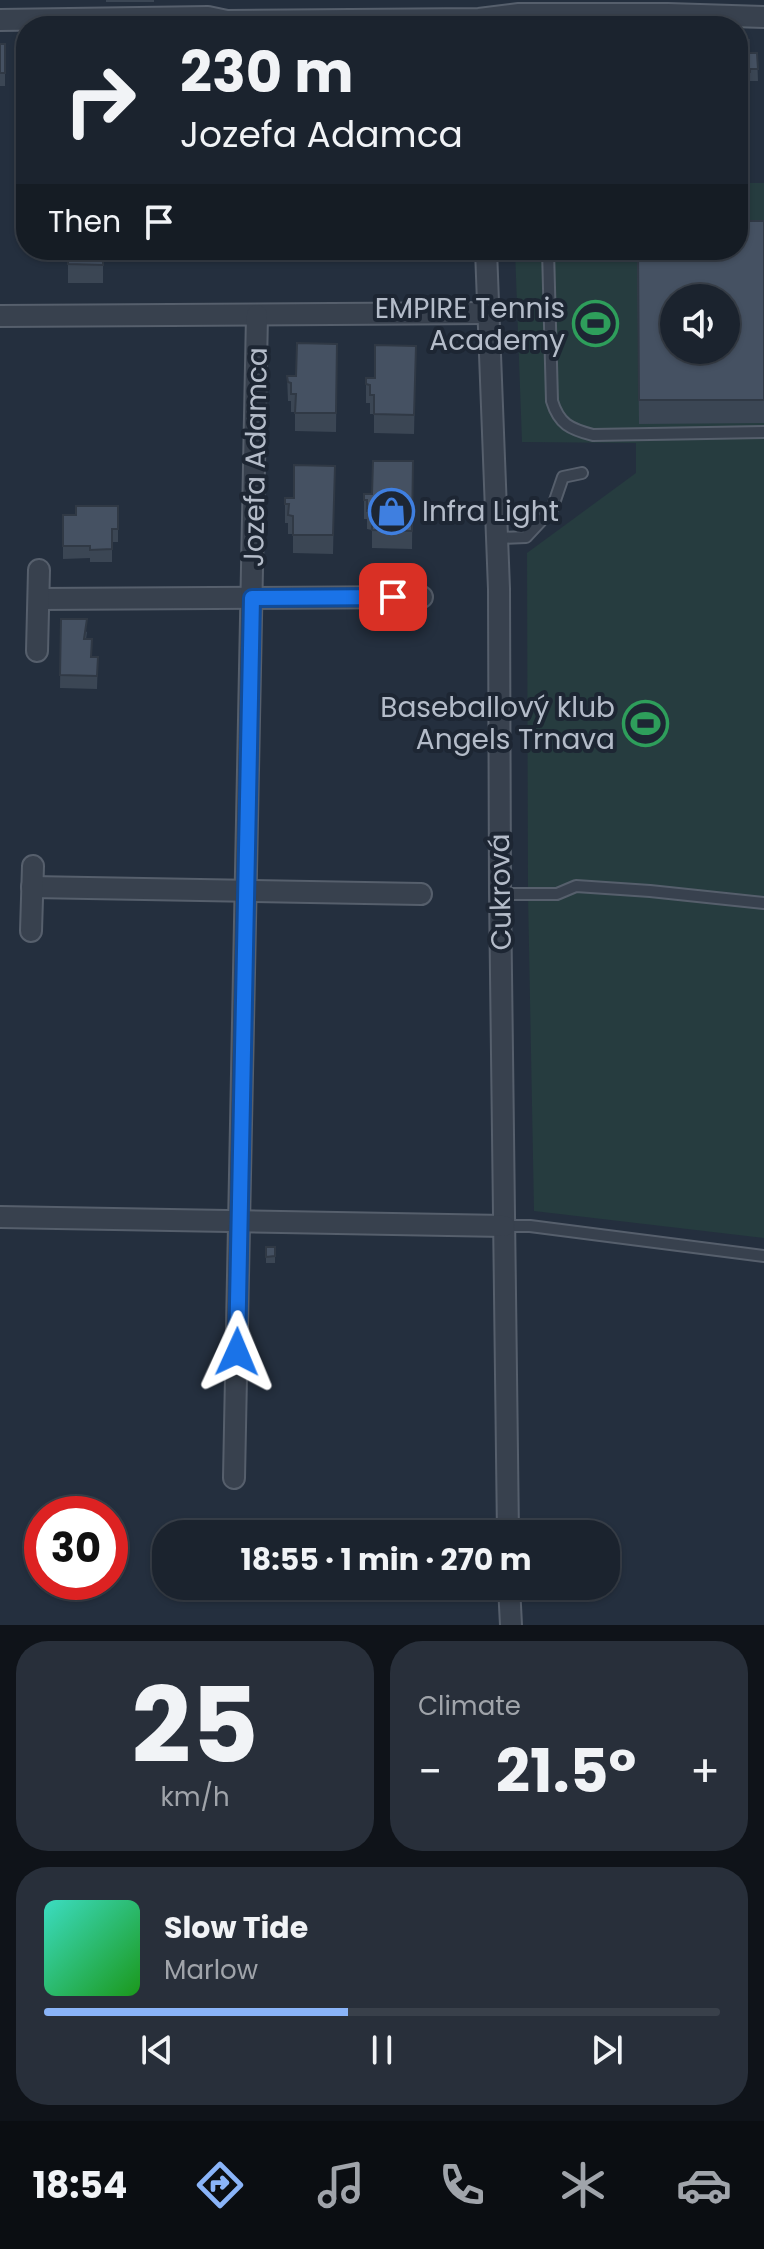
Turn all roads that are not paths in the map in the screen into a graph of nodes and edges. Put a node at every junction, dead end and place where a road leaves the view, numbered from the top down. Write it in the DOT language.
graph roads {
  1 [pos="668,7"];
  2 [pos="203,8"];
  3 [pos="479,15"];
  4 [pos="68,16"];
  5 [pos="437,16"];
  6 [pos="764,17"];
  7 [pos="486,260"];
  8 [pos="548,260"];
  9 [pos="489,313"];
  10 [pos="257,315"];
  11 [pos="0,316"];
  12 [pos="764,432"];
  13 [pos="582,473"];
  14 [pos="498,538"];
  15 [pos="39,570"];
  16 [pos="422,597"];
  17 [pos="252,598"];
  18 [pos="39,599"];
  19 [pos="37,651"];
  20 [pos="33,866"];
  21 [pos="32,887"];
  22 [pos="246,891"];
  23 [pos="421,894"];
  24 [pos="500,894"];
  25 [pos="764,903"];
  26 [pos="31,931"];
  27 [pos="0,1217"];
  28 [pos="239,1221"];
  29 [pos="504,1226"];
  30 [pos="764,1256"];
  31 [pos="234,1478"];
  32 [pos="507,1520"];
  33 [pos="510,1600"];
  34 [pos="511,1625"];
  1 -- 3 [label="street"];
  1 -- 6 [label="street"];
  2 -- 4 [label="street"];
  3 -- 5 [label="street"];
  7 -- 9 [label="street, Cukrová"];
  8 -- 12 [label="lane"];
  9 -- 10 [label="street"];
  9 -- 14 [label="street, Cukrová"];
  10 -- 11 [label="street"];
  10 -- 17 [label="street, Jozefa Adamca"];
  13 -- 14 [label="lane"];
  14 -- 24 [label="street, Cukrová"];
  15 -- 18 [label="street"];
  16 -- 17 [label="street, Jozefa Adamca"];
  17 -- 18 [label="street, Jozefa Adamca"];
  17 -- 22 [label="street, Jozefa Adamca"];
  18 -- 19 [label="street"];
  20 -- 21 [label="street"];
  21 -- 22 [label="street"];
  21 -- 26 [label="street"];
  22 -- 23 [label="street"];
  22 -- 28 [label="street, Jozefa Adamca"];
  24 -- 25 [label="lane"];
  24 -- 29 [label="street, Cukrová"];
  27 -- 28 [label="street"];
  28 -- 29 [label="street"];
  28 -- 31 [label="street, Jozefa Adamca"];
  29 -- 30 [label="lane"];
  29 -- 32 [label="street, Cukrová"];
  33 -- 34 [label="street"];
}
